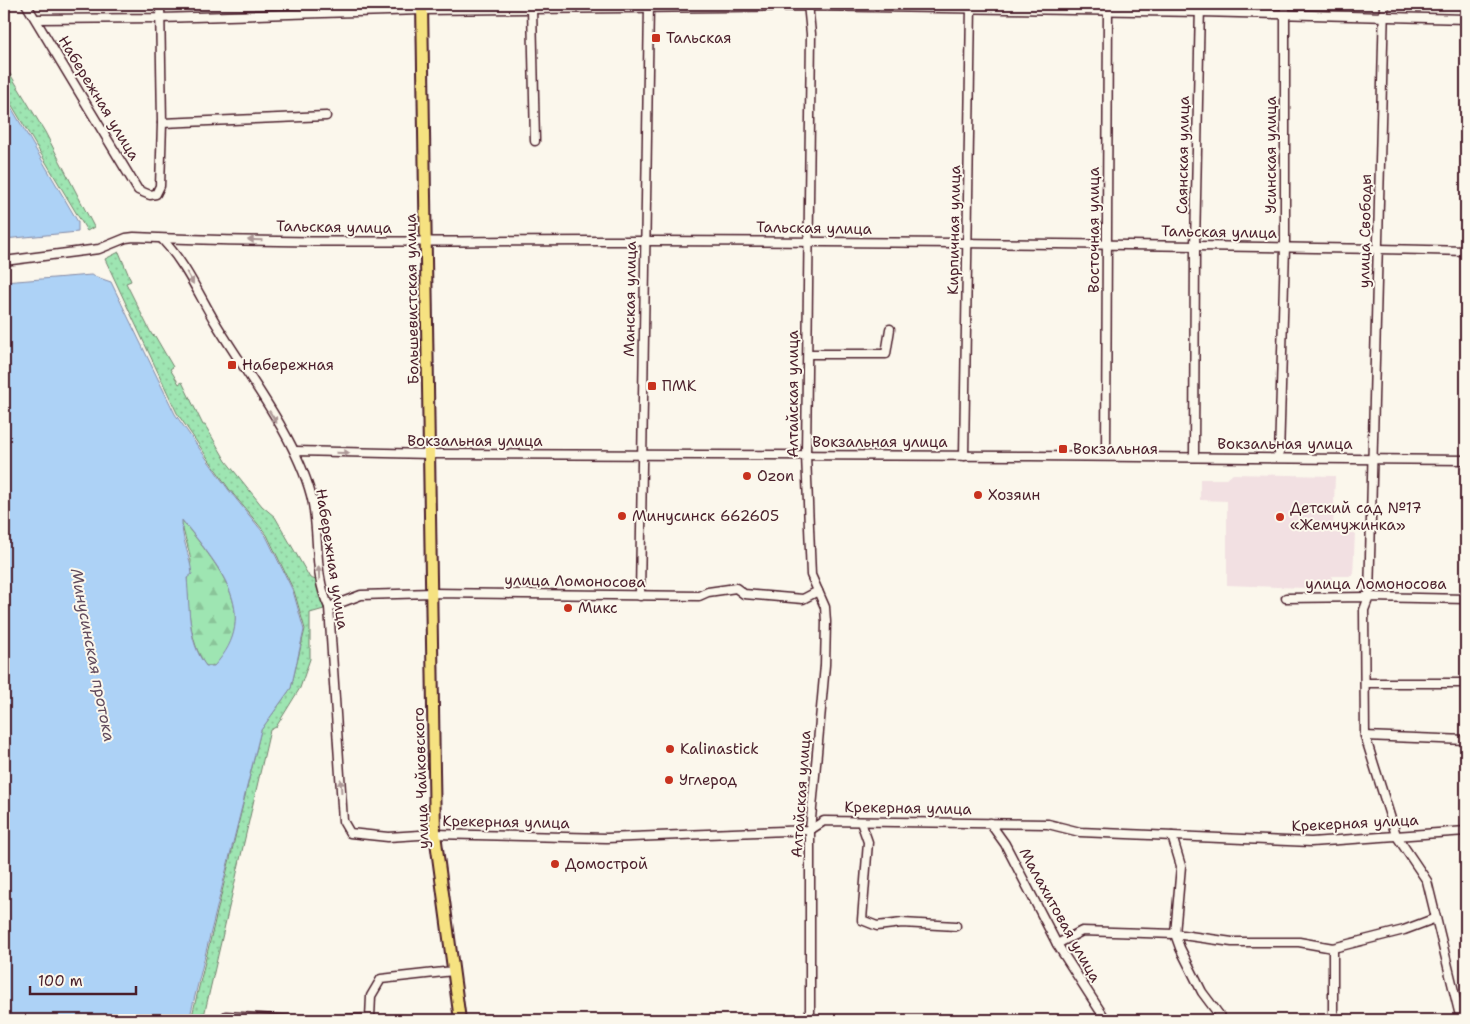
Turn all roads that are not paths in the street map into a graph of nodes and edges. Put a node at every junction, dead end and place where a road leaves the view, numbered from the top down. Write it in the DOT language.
graph roads {
  1 [pos="26,4"];
  2 [pos="160,4"];
  3 [pos="1285,4"];
  4 [pos="1384,4"];
  5 [pos="808,5"];
  6 [pos="649,6"];
  7 [pos="722,6"];
  8 [pos="971,6"];
  9 [pos="422,7"];
  10 [pos="538,7"];
  11 [pos="1108,7"];
  12 [pos="1200,8"];
  13 [pos="1285,14"];
  14 [pos="1384,16"];
  15 [pos="160,18"];
  16 [pos="36,19"];
  17 [pos="1466,19"];
  18 [pos="326,116"];
  19 [pos="162,123"];
  20 [pos="535,141"];
  21 [pos="162,239"];
  22 [pos="184,239"];
  23 [pos="645,241"];
  24 [pos="426,242"];
  25 [pos="807,242"];
  26 [pos="968,244"];
  27 [pos="1108,244"];
  28 [pos="1195,246"];
  29 [pos="1284,247"];
  30 [pos="1379,249"];
  31 [pos="1466,251"];
  32 [pos="177,254"];
  33 [pos="4,261"];
  34 [pos="890,329"];
  35 [pos="808,354"];
  36 [pos="294,452"];
  37 [pos="430,454"];
  38 [pos="642,455"];
  39 [pos="806,455"];
  40 [pos="964,456"];
  41 [pos="1106,456"];
  42 [pos="1194,457"];
  43 [pos="1279,457"];
  44 [pos="1374,459"];
  45 [pos="1466,460"];
  46 [pos="818,591"];
  47 [pos="432,593"];
  48 [pos="640,596"];
  49 [pos="1369,597"];
  50 [pos="1286,598"];
  51 [pos="1466,598"];
  52 [pos="329,607"];
  53 [pos="1365,682"];
  54 [pos="1466,682"];
  55 [pos="1365,736"];
  56 [pos="1466,740"];
  57 [pos="861,822"];
  58 [pos="990,823"];
  59 [pos="810,830"];
  60 [pos="1466,832"];
  61 [pos="350,833"];
  62 [pos="435,834"];
  63 [pos="1396,835"];
  64 [pos="1172,836"];
  65 [pos="1436,918"];
  66 [pos="956,926"];
  67 [pos="1175,934"];
  68 [pos="1057,944"];
  69 [pos="1333,948"];
  70 [pos="453,971"];
  71 [pos="226,1016"];
  72 [pos="291,1020"];
  73 [pos="327,1020"];
  74 [pos="460,1020"];
  75 [pos="810,1020"];
  76 [pos="1106,1020"];
  77 [pos="1223,1020"];
  78 [pos="1333,1020"];
  79 [pos="1461,1020"];
  1 -- 16 [label="street, Набережная улица"];
  2 -- 15 [label="street"];
  3 -- 13 [label="street, Усинская улица"];
  4 -- 14 [label="street, улица Свободы"];
  5 -- 7 [label="street"];
  5 -- 8 [label="street"];
  5 -- 25 [label="street, Алтайская улица"];
  6 -- 7 [label="street"];
  6 -- 10 [label="street"];
  6 -- 23 [label="street, Манская улица"];
  8 -- 11 [label="street"];
  8 -- 26 [label="street, Кирпичная улица"];
  9 -- 10 [label="street"];
  9 -- 15 [label="street"];
  9 -- 24 [label="main road, Большевистская улица"];
  10 -- 20 [label="street"];
  11 -- 12 [label="street"];
  11 -- 27 [label="street, Восточная улица"];
  12 -- 13 [label="street"];
  12 -- 28 [label="street, Саянская улица"];
  13 -- 14 [label="street"];
  13 -- 29 [label="street, Усинская улица"];
  14 -- 17 [label="street"];
  14 -- 30 [label="street, улица Свободы"];
  15 -- 16 [label="street"];
  15 -- 19 [label="street"];
  16 -- 19 [label="street, Набережная улица"];
  18 -- 19 [label="street"];
  21 -- 22 [label="street, Тальская улица"];
  21 -- 32 [label="street, Набережная улица"];
  21 -- 33 [label="street, Тальская улица"];
  24 -- 22 [label="street, Тальская улица, one-way"];
  22 -- 32 [label="street"];
  23 -- 24 [label="street, Тальская улица"];
  23 -- 25 [label="street, Тальская улица"];
  23 -- 38 [label="street, Манская улица"];
  24 -- 37 [label="main road, Большевистская улица"];
  25 -- 26 [label="street, Тальская улица"];
  25 -- 35 [label="street, Алтайская улица"];
  26 -- 27 [label="street, Тальская улица"];
  26 -- 40 [label="street, Кирпичная улица"];
  27 -- 28 [label="street, Тальская улица"];
  27 -- 41 [label="street, Восточная улица"];
  28 -- 29 [label="street, Тальская улица"];
  28 -- 42 [label="street, Саянская улица"];
  29 -- 30 [label="street, Тальская улица"];
  29 -- 43 [label="street, Усинская улица"];
  30 -- 31 [label="street, Тальская улица"];
  30 -- 44 [label="street, улица Свободы"];
  32 -- 36 [label="street, Набережная улица, one-way"];
  34 -- 35 [label="street"];
  35 -- 39 [label="street, Алтайская улица"];
  36 -- 37 [label="street, Вокзальная улица, one-way"];
  52 -- 36 [label="street, Набережная улица, one-way"];
  37 -- 38 [label="street, Вокзальная улица"];
  37 -- 47 [label="main road, Большевистская улица"];
  38 -- 39 [label="street, Вокзальная улица"];
  38 -- 48 [label="street, Манская улица"];
  39 -- 40 [label="street, Вокзальная улица"];
  39 -- 46 [label="street, Алтайская улица"];
  40 -- 41 [label="street, Вокзальная улица"];
  41 -- 42 [label="street, Вокзальная улица"];
  42 -- 43 [label="street, Вокзальная улица"];
  43 -- 44 [label="street, Вокзальная улица"];
  44 -- 45 [label="street, Вокзальная улица"];
  44 -- 49 [label="street, улица Свободы"];
  46 -- 48 [label="street, улица Ломоносова"];
  46 -- 59 [label="street, Алтайская улица"];
  47 -- 48 [label="street, улица Ломоносова"];
  47 -- 52 [label="street, улица Ломоносова"];
  47 -- 62 [label="main road, улица Чайковского"];
  49 -- 50 [label="street, улица Ломоносова"];
  49 -- 51 [label="street, улица Ломоносова"];
  49 -- 53 [label="street, улица Свободы"];
  61 -- 52 [label="street, Набережная улица, one-way"];
  53 -- 54 [label="street"];
  53 -- 55 [label="street, улица Свободы"];
  55 -- 56 [label="street"];
  55 -- 63 [label="street, улица Свободы"];
  57 -- 58 [label="street, Крекерная улица"];
  57 -- 59 [label="street, Крекерная улица"];
  57 -- 66 [label="street"];
  58 -- 64 [label="street, Крекерная улица"];
  58 -- 68 [label="street, Малахитовая улица"];
  59 -- 62 [label="street, Крекерная улица"];
  59 -- 75 [label="street, Алтайская улица"];
  60 -- 63 [label="street, Крекерная улица"];
  61 -- 62 [label="street, Крекерная улица"];
  62 -- 70 [label="main road, улица Чайковского"];
  63 -- 64 [label="street, Крекерная улица"];
  63 -- 65 [label="street, улица Свободы"];
  64 -- 67 [label="street"];
  65 -- 69 [label="street"];
  65 -- 79 [label="street, улица Свободы"];
  67 -- 68 [label="street"];
  67 -- 69 [label="street"];
  67 -- 77 [label="street"];
  68 -- 76 [label="street, Малахитовая улица"];
  69 -- 78 [label="street"];
  70 -- 73 [label="street"];
  70 -- 74 [label="main road, улица Чайковского"];
  71 -- 72 [label="street"];
}
